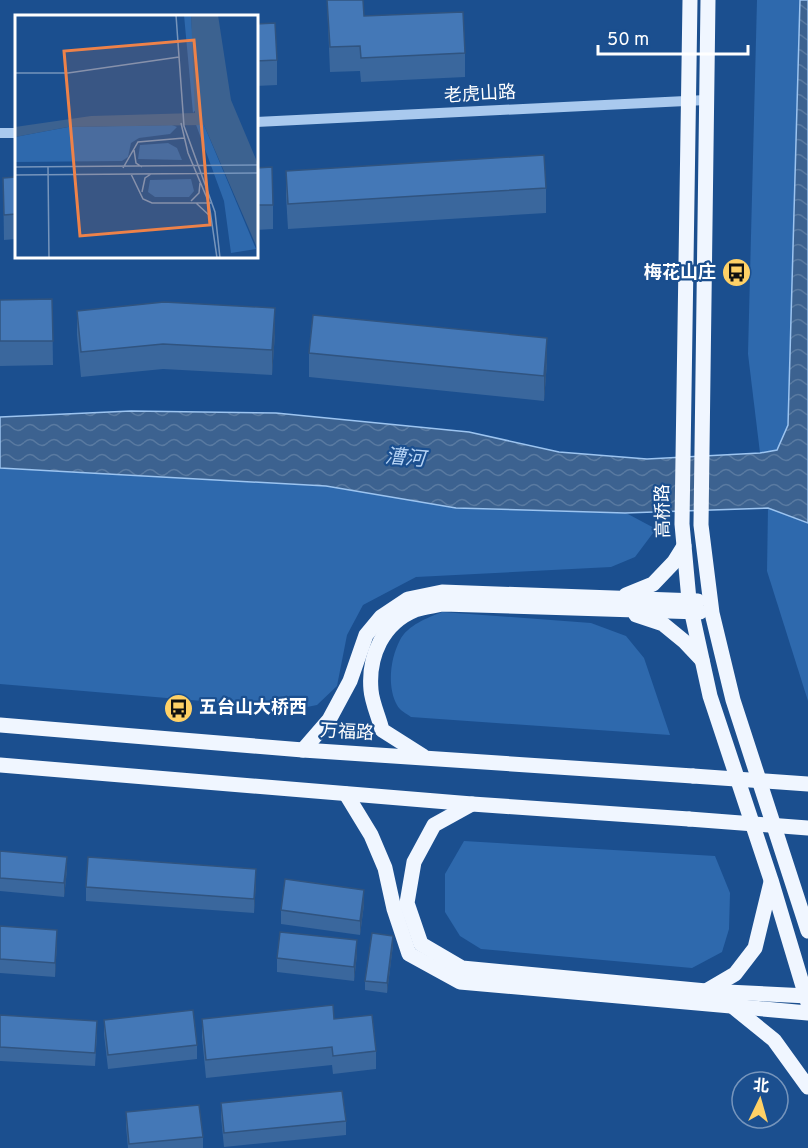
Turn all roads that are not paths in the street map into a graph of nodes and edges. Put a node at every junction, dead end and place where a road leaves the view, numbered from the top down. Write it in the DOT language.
graph roads {
  1 [pos="690,0"];
  2 [pos="708,0"];
  3 [pos="706,100"];
  4 [pos="687,102"];
  5 [pos="258,122"];
  6 [pos="684,546"];
  7 [pos="619,603"];
  8 [pos="691,606"];
  9 [pos="711,607"];
  10 [pos="703,661"];
  11 [pos="0,726"];
  12 [pos="303,750"];
  13 [pos="424,757"];
  14 [pos="0,765"];
  15 [pos="808,784"];
  16 [pos="346,794"];
  17 [pos="472,804"];
  18 [pos="808,828"];
  19 [pos="771,880"];
  20 [pos="808,930"];
  21 [pos="706,991"];
  22 [pos="808,999"];
  23 [pos="732,1006"];
  24 [pos="808,1013"];
  25 [pos="808,1087"];
  1 -- 4 [label="main road, 高桥路"];
  2 -- 3 [label="main road, 高桥路"];
  3 -- 4 [label="street, 老虎山路"];
  3 -- 9 [label="main road, 高桥路"];
  4 -- 5 [label="street, 老虎山路"];
  4 -- 6 [label="main road, 高桥路"];
  6 -- 7 [label="main road"];
  6 -- 8 [label="main road, 高桥路"];
  7 -- 8 [label="main road"];
  7 -- 10 [label="main road"];
  7 -- 12 [label="main road"];
  7 -- 13 [label="main road"];
  8 -- 9 [label="main road"];
  8 -- 10 [label="main road, 高桥路"];
  9 -- 20 [label="main road, 高桥路"];
  10 -- 19 [label="main road, 高桥路"];
  11 -- 12 [label="main road, 万福路"];
  12 -- 13 [label="main road, 万福路"];
  13 -- 15 [label="main road, 万福路, bridge"];
  14 -- 16 [label="main road"];
  16 -- 17 [label="main road"];
  16 -- 23 [label="main road"];
  17 -- 18 [label="main road, bridge"];
  17 -- 21 [label="main road"];
  19 -- 21 [label="main road"];
  19 -- 22 [label="main road, 高桥路"];
  21 -- 22 [label="main road"];
  23 -- 24 [label="main road"];
  23 -- 25 [label="main road"];
}
